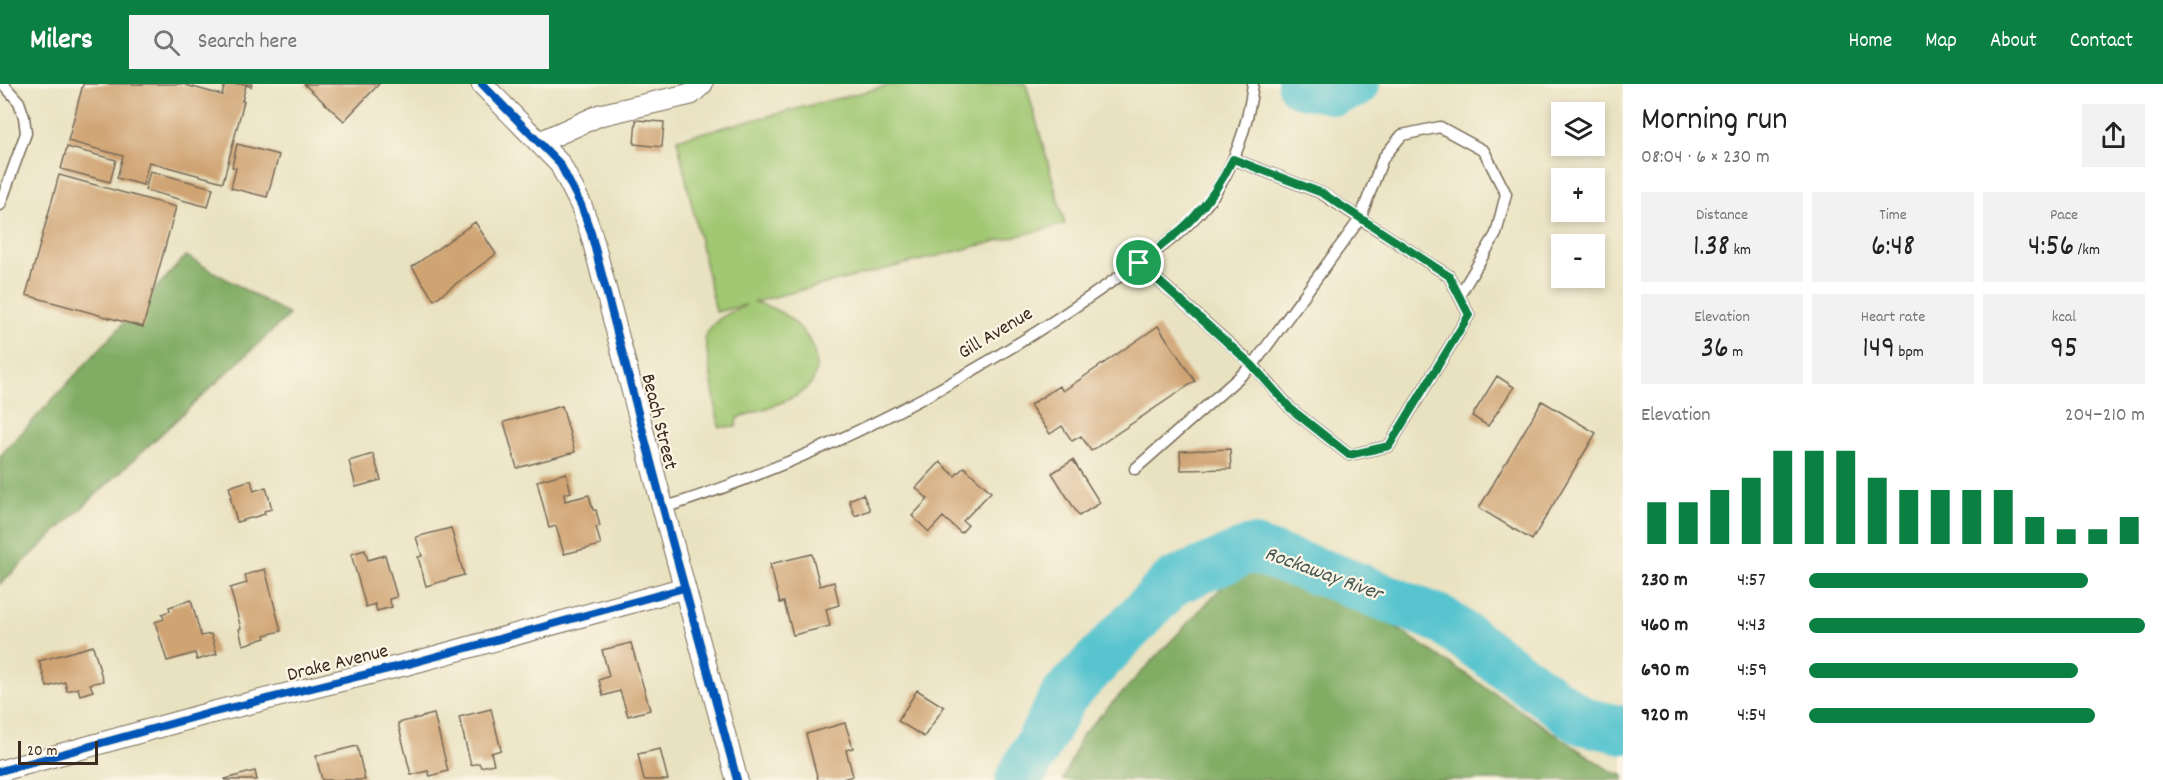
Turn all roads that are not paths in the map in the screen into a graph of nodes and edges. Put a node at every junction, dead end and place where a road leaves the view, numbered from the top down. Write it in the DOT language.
graph roads {
  1 [pos="3,84"];
  2 [pos="482,84"];
  3 [pos="702,84"];
  4 [pos="1253,84"];
  5 [pos="540,142"];
  6 [pos="1233,159"];
  7 [pos="0,205"];
  8 [pos="1360,219"];
  9 [pos="1139,263"];
  10 [pos="1458,296"];
  11 [pos="1252,365"];
  12 [pos="1136,469"];
  13 [pos="663,508"];
  14 [pos="684,588"];
  15 [pos="0,771"];
  16 [pos="737,780"];
  1 -- 7 [label="lane"];
  2 -- 5 [label="street, Beach Street"];
  3 -- 5 [label="street"];
  4 -- 6 [label="lane, Gill Avenue"];
  5 -- 13 [label="street, Beach Street"];
  6 -- 8 [label="lane"];
  6 -- 9 [label="lane, Gill Avenue"];
  8 -- 10 [label="lane"];
  8 -- 10 [label="lane"];
  8 -- 11 [label="lane"];
  9 -- 11 [label="lane"];
  9 -- 13 [label="lane, Gill Avenue"];
  10 -- 11 [label="lane"];
  11 -- 12 [label="lane"];
  13 -- 14 [label="street, Beach Street"];
  14 -- 15 [label="street, Drake Avenue"];
  14 -- 16 [label="street, Beach Street"];
}
